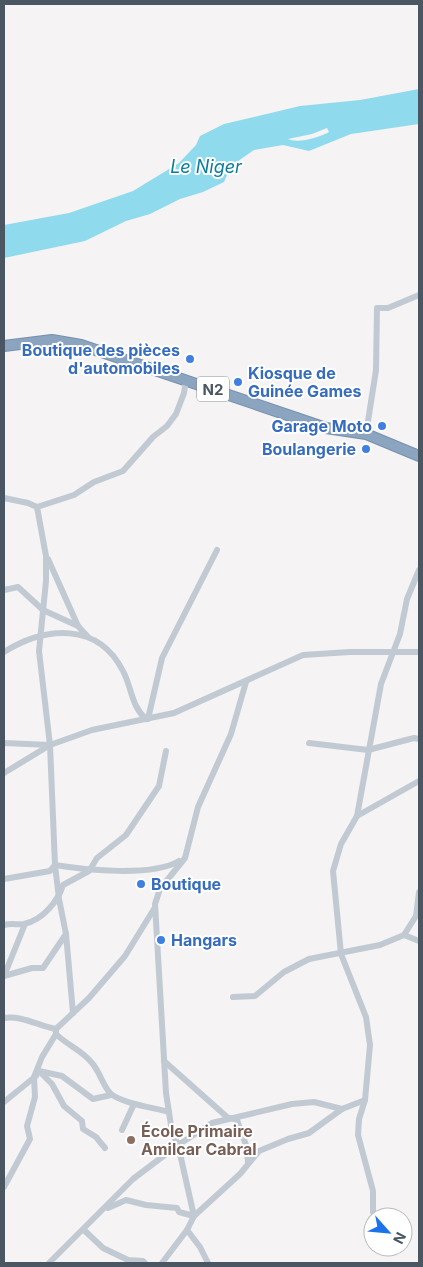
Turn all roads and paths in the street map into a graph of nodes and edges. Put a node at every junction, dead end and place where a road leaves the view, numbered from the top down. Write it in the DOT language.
graph roads {
  1 [pos="419,295"];
  2 [pos="4,346"];
  3 [pos="186,380"];
  4 [pos="366,434"];
  5 [pos="419,456"];
  6 [pos="4,498"];
  7 [pos="37,507"];
  8 [pos="217,550"];
  9 [pos="46,556"];
  10 [pos="419,570"];
  11 [pos="4,590"];
  12 [pos="43,610"];
  13 [pos="78,626"];
  14 [pos="38,636"];
  15 [pos="89,638"];
  16 [pos="4,652"];
  17 [pos="392,652"];
  18 [pos="419,652"];
  19 [pos="246,682"];
  20 [pos="147,719"];
  21 [pos="419,739"];
  22 [pos="4,742"];
  23 [pos="309,743"];
  24 [pos="50,744"];
  25 [pos="368,750"];
  26 [pos="166,751"];
  27 [pos="4,772"];
  28 [pos="419,781"];
  29 [pos="357,816"];
  30 [pos="185,858"];
  31 [pos="55,865"];
  32 [pos="89,871"];
  33 [pos="4,880"];
  34 [pos="419,892"];
  35 [pos="59,899"];
  36 [pos="154,909"];
  37 [pos="25,924"];
  38 [pos="4,925"];
  39 [pos="66,934"];
  40 [pos="404,935"];
  41 [pos="419,941"];
  42 [pos="340,954"];
  43 [pos="4,976"];
  44 [pos="233,997"];
  45 [pos="73,1013"];
  46 [pos="4,1018"];
  47 [pos="56,1031"];
  48 [pos="164,1062"];
  49 [pos="40,1071"];
  50 [pos="34,1077"];
  51 [pos="111,1095"];
  52 [pos="365,1100"];
  53 [pos="4,1102"];
  54 [pos="134,1104"];
  55 [pos="342,1109"];
  56 [pos="169,1112"];
  57 [pos="227,1117"];
  58 [pos="122,1130"];
  59 [pos="178,1144"];
  60 [pos="105,1148"];
  61 [pos="248,1162"];
  62 [pos="6,1176"];
  63 [pos="4,1187"];
  64 [pos="373,1207"];
  65 [pos="102,1212"];
  66 [pos="194,1216"];
  67 [pos="84,1230"];
  68 [pos="187,1230"];
  69 [pos="49,1263"];
  70 [pos="145,1263"];
  71 [pos="162,1263"];
  72 [pos="208,1263"];
  1 -- 4 [label="street"];
  2 -- 3 [label="highway, N2"];
  3 -- 4 [label="highway, N2"];
  3 -- 7 [label="street"];
  4 -- 5 [label="highway, N2"];
  6 -- 7 [label="street"];
  7 -- 9 [label="street"];
  8 -- 20 [label="street"];
  9 -- 12 [label="street"];
  9 -- 13 [label="street"];
  10 -- 17 [label="street"];
  11 -- 12 [label="street"];
  12 -- 13 [label="street"];
  12 -- 14 [label="street"];
  13 -- 15 [label="street"];
  14 -- 15 [label="street"];
  14 -- 16 [label="street"];
  14 -- 24 [label="street"];
  15 -- 20 [label="street"];
  17 -- 18 [label="street"];
  17 -- 19 [label="street"];
  17 -- 25 [label="street"];
  19 -- 20 [label="street"];
  19 -- 30 [label="street"];
  20 -- 24 [label="street"];
  21 -- 25 [label="street"];
  22 -- 24 [label="street"];
  23 -- 25 [label="street"];
  24 -- 27 [label="street"];
  24 -- 31 [label="street"];
  25 -- 29 [label="street"];
  26 -- 32 [label="street"];
  28 -- 29 [label="street"];
  29 -- 42 [label="street"];
  30 -- 32 [label="street"];
  30 -- 36 [label="street"];
  31 -- 32 [label="street"];
  31 -- 33 [label="street"];
  31 -- 35 [label="street"];
  32 -- 35 [label="street"];
  34 -- 40 [label="street"];
  35 -- 37 [label="street"];
  35 -- 39 [label="street"];
  36 -- 45 [label="street"];
  36 -- 48 [label="street"];
  37 -- 38 [label="street"];
  37 -- 43 [label="street"];
  39 -- 43 [label="street"];
  39 -- 45 [label="street"];
  40 -- 41 [label="street"];
  40 -- 42 [label="street"];
  42 -- 44 [label="street"];
  42 -- 52 [label="street"];
  45 -- 47 [label="street"];
  46 -- 47 [label="street"];
  47 -- 50 [label="street"];
  47 -- 51 [label="street"];
  48 -- 56 [label="street"];
  48 -- 57 [label="street"];
  49 -- 50 [label="street"];
  49 -- 51 [label="street"];
  49 -- 60 [label="street"];
  50 -- 53 [label="street"];
  50 -- 62 [label="street"];
  51 -- 54 [label="street"];
  52 -- 55 [label="street"];
  52 -- 64 [label="street"];
  54 -- 56 [label="street"];
  54 -- 58 [label="street"];
  55 -- 57 [label="street"];
  55 -- 61 [label="street"];
  56 -- 59 [label="street"];
  57 -- 59 [label="street"];
  57 -- 61 [label="street"];
  59 -- 65 [label="street"];
  59 -- 66 [label="street"];
  61 -- 66 [label="street"];
  62 -- 63 [label="street"];
  65 -- 66 [label="street"];
  65 -- 67 [label="street"];
  66 -- 68 [label="street"];
  67 -- 69 [label="street"];
  67 -- 70 [label="street"];
  68 -- 71 [label="street"];
  68 -- 72 [label="street"];
}
